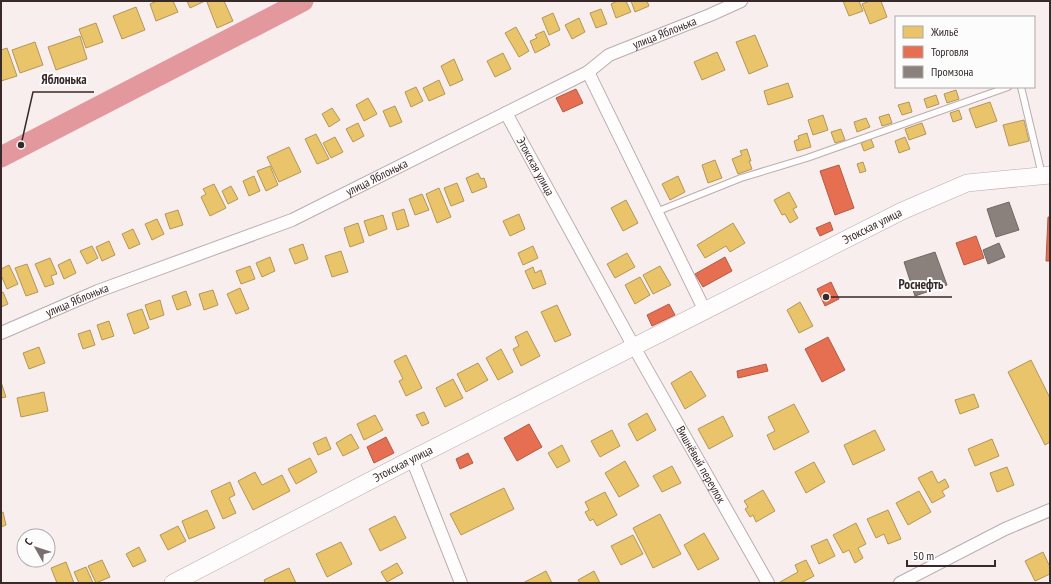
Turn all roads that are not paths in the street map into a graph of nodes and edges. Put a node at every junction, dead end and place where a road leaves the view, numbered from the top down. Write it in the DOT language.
graph roads {
  1 [pos="741,1"];
  2 [pos="588,72"];
  3 [pos="1005,88"];
  4 [pos="1021,88"];
  5 [pos="506,113"];
  6 [pos="1046,175"];
  7 [pos="656,212"];
  8 [pos="704,312"];
  9 [pos="1,333"];
  10 [pos="634,347"];
  11 [pos="412,459"];
  12 [pos="1050,510"];
  13 [pos="173,583"];
  14 [pos="461,583"];
  15 [pos="768,583"];
  16 [pos="900,583"];
  1 -- 2 [label="street, улица Яблонька"];
  2 -- 5 [label="street, улица Яблонька"];
  2 -- 7 [label="street"];
  3 -- 7 [label="lane"];
  4 -- 6 [label="lane"];
  5 -- 9 [label="street, улица Яблонька"];
  5 -- 10 [label="street, Этокская улица"];
  6 -- 8 [label="main road, Этокская улица"];
  7 -- 8 [label="street"];
  8 -- 10 [label="main road, Этокская улица"];
  10 -- 11 [label="main road, Этокская улица"];
  10 -- 15 [label="street, Вишнёвый переулок"];
  11 -- 13 [label="main road, Этокская улица"];
  11 -- 14 [label="street"];
  12 -- 16 [label="street"];
}
